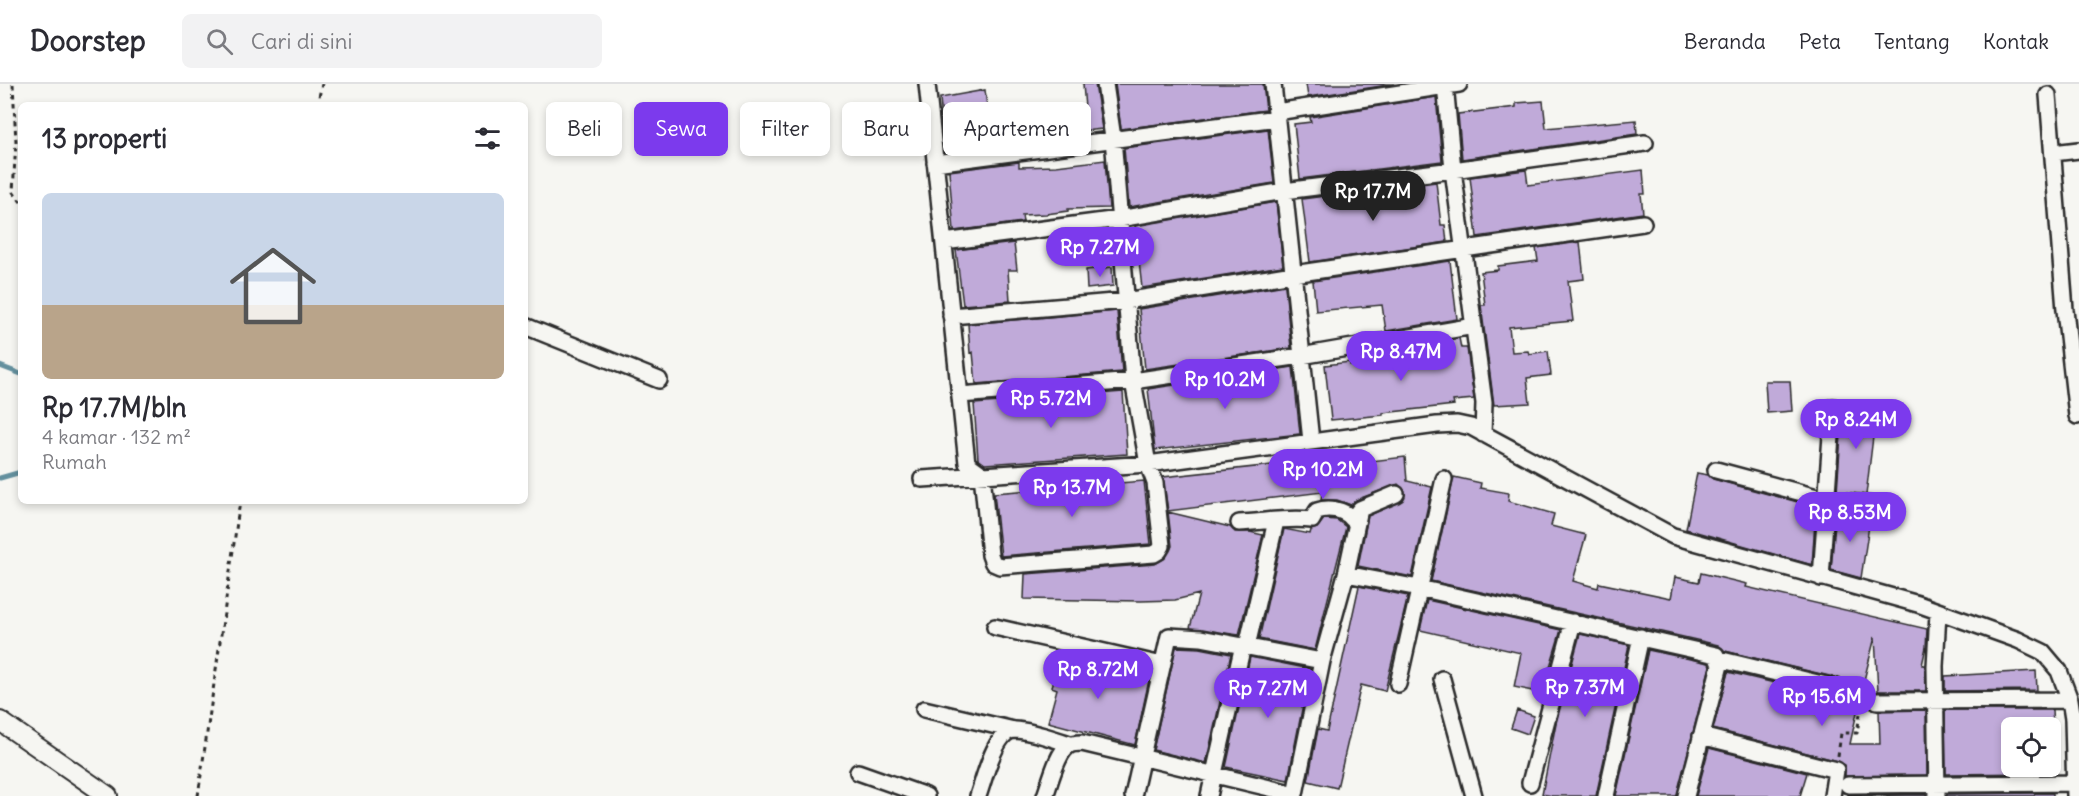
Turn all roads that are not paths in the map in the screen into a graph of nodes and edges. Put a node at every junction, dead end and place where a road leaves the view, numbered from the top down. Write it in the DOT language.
graph roads {
  1 [pos="1105,84"];
  2 [pos="1273,84"];
  3 [pos="1450,84"];
  4 [pos="932,85"];
  5 [pos="2048,95"];
  6 [pos="1277,116"];
  7 [pos="1113,138"];
  8 [pos="1645,143"];
  9 [pos="2079,150"];
  10 [pos="2053,153"];
  11 [pos="935,163"];
  12 [pos="1454,170"];
  13 [pos="1284,191"];
  14 [pos="1119,219"];
  15 [pos="1643,223"];
  16 [pos="944,242"];
  17 [pos="1463,250"];
  18 [pos="1293,274"];
  19 [pos="1125,301"];
  20 [pos="2072,310"];
  21 [pos="951,316"];
  22 [pos="1474,326"];
  23 [pos="528,327"];
  24 [pos="1301,356"];
  25 [pos="659,380"];
  26 [pos="1133,381"];
  27 [pos="960,395"];
  28 [pos="1833,407"];
  29 [pos="2077,416"];
  30 [pos="1483,434"];
  31 [pos="1311,441"];
  32 [pos="1148,464"];
  33 [pos="1716,470"];
  34 [pos="982,474"];
  35 [pos="922,479"];
  36 [pos="1444,479"];
  37 [pos="1396,494"];
  38 [pos="1828,500"];
  39 [pos="1880,506"];
  40 [pos="1360,510"];
  41 [pos="1276,521"];
  42 [pos="1239,523"];
  43 [pos="1346,574"];
  44 [pos="1821,579"];
  45 [pos="1419,588"];
  46 [pos="1938,613"];
  47 [pos="1573,622"];
  48 [pos="995,627"];
  49 [pos="1641,637"];
  50 [pos="1245,645"];
  51 [pos="1718,658"];
  52 [pos="1322,661"];
  53 [pos="1162,665"];
  54 [pos="1442,679"];
  55 [pos="1398,684"];
  56 [pos="2070,700"];
  57 [pos="1935,702"];
  58 [pos="924,709"];
  59 [pos="0,721"];
  60 [pos="1014,730"];
  61 [pos="2076,735"];
  62 [pos="1701,736"];
  63 [pos="1070,744"];
  64 [pos="1141,758"];
  65 [pos="858,772"];
  66 [pos="1214,776"];
  67 [pos="1530,783"];
  68 [pos="1848,785"];
  69 [pos="1937,790"];
  70 [pos="2076,790"];
  71 [pos="1293,795"];
  72 [pos="108,796"];
  73 [pos="926,796"];
  74 [pos="978,796"];
  75 [pos="1045,796"];
  76 [pos="1133,796"];
  77 [pos="1209,796"];
  78 [pos="1474,796"];
  79 [pos="1606,796"];
  80 [pos="1686,796"];
  81 [pos="1832,796"];
  1 -- 7 [label="street"];
  2 -- 6 [label="street"];
  3 -- 6 [label="street"];
  3 -- 12 [label="street"];
  4 -- 11 [label="street"];
  5 -- 10 [label="street"];
  6 -- 7 [label="street"];
  6 -- 13 [label="street"];
  7 -- 11 [label="street"];
  7 -- 14 [label="street"];
  8 -- 12 [label="street"];
  9 -- 10 [label="street"];
  10 -- 20 [label="street"];
  11 -- 16 [label="street"];
  12 -- 13 [label="street"];
  12 -- 17 [label="street"];
  13 -- 14 [label="street"];
  13 -- 18 [label="street"];
  14 -- 16 [label="street"];
  14 -- 19 [label="street"];
  15 -- 17 [label="street"];
  16 -- 21 [label="street"];
  17 -- 18 [label="street"];
  17 -- 22 [label="street"];
  18 -- 19 [label="street"];
  18 -- 24 [label="street"];
  19 -- 21 [label="street"];
  19 -- 26 [label="street"];
  20 -- 29 [label="street"];
  21 -- 27 [label="street"];
  22 -- 24 [label="street"];
  22 -- 30 [label="street"];
  23 -- 25 [label="street"];
  24 -- 26 [label="street"];
  24 -- 31 [label="street"];
  26 -- 27 [label="street"];
  26 -- 32 [label="street"];
  27 -- 34 [label="street"];
  28 -- 38 [label="street"];
  30 -- 31 [label="street"];
  30 -- 44 [label="street"];
  31 -- 32 [label="street"];
  32 -- 34 [label="street"];
  32 -- 34 [label="street"];
  33 -- 38 [label="street"];
  34 -- 35 [label="street"];
  36 -- 45 [label="street"];
  37 -- 40 [label="street"];
  38 -- 39 [label="street"];
  38 -- 44 [label="street"];
  40 -- 41 [label="street"];
  40 -- 43 [label="street"];
  41 -- 42 [label="street"];
  41 -- 50 [label="street"];
  43 -- 45 [label="street"];
  43 -- 52 [label="street"];
  44 -- 46 [label="street"];
  45 -- 47 [label="street"];
  45 -- 55 [label="street"];
  46 -- 56 [label="street"];
  46 -- 57 [label="street"];
  47 -- 49 [label="street"];
  47 -- 67 [label="street"];
  48 -- 53 [label="street"];
  49 -- 51 [label="street"];
  49 -- 79 [label="street"];
  50 -- 52 [label="street"];
  50 -- 53 [label="street"];
  50 -- 66 [label="street"];
  51 -- 57 [label="street"];
  51 -- 62 [label="street"];
  52 -- 71 [label="street"];
  53 -- 64 [label="street"];
  54 -- 78 [label="street"];
  56 -- 57 [label="street"];
  56 -- 61 [label="street"];
  57 -- 69 [label="street"];
  58 -- 60 [label="street"];
  59 -- 72 [label="street"];
  60 -- 63 [label="street"];
  60 -- 74 [label="street"];
  61 -- 70 [label="street"];
  62 -- 80 [label="street"];
  62 -- 81 [label="street"];
  63 -- 64 [label="street"];
  63 -- 75 [label="street"];
  64 -- 66 [label="street"];
  64 -- 76 [label="street"];
  65 -- 73 [label="street"];
  66 -- 71 [label="street"];
  66 -- 77 [label="street"];
  68 -- 69 [label="street"];
  69 -- 70 [label="street"];
}
